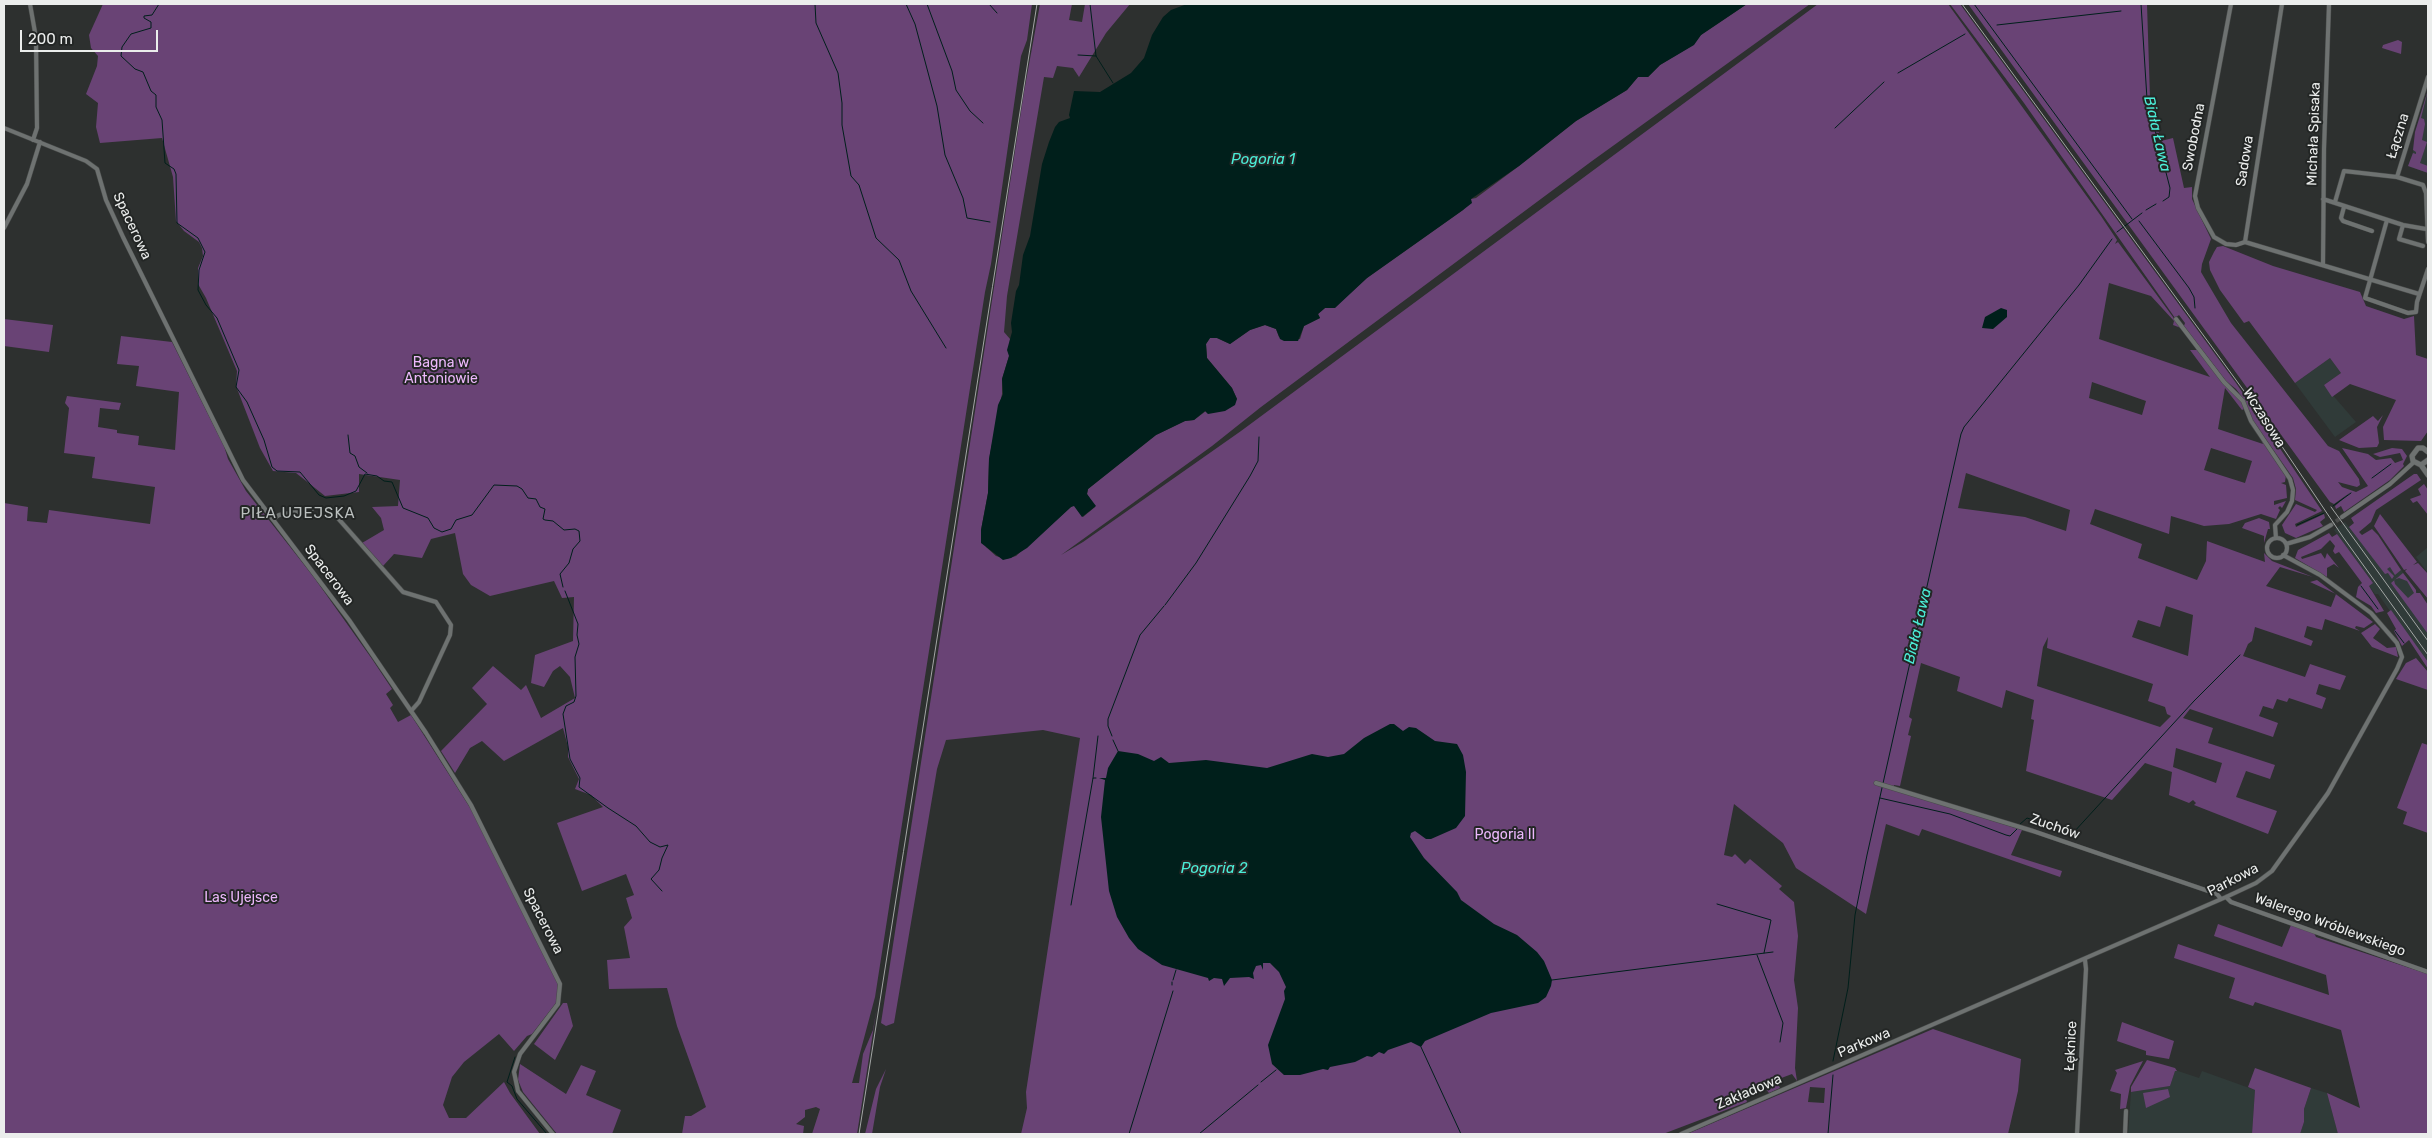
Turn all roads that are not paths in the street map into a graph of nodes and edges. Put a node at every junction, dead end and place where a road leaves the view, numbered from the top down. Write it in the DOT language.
graph roads {
  1 [pos="30,4"];
  2 [pos="2231,4"];
  3 [pos="2282,4"];
  4 [pos="2329,4"];
  5 [pos="2428,76"];
  6 [pos="4,128"];
  7 [pos="33,140"];
  8 [pos="40,142"];
  9 [pos="2397,177"];
  10 [pos="2323,198"];
  11 [pos="2335,202"];
  12 [pos="2344,207"];
  13 [pos="2387,220"];
  14 [pos="2403,225"];
  15 [pos="4,228"];
  16 [pos="2426,229"];
  17 [pos="2372,231"];
  18 [pos="2245,242"];
  19 [pos="2428,242"];
  20 [pos="2423,246"];
  21 [pos="2323,264"];
  22 [pos="2428,269"];
  23 [pos="2370,278"];
  24 [pos="2419,294"];
  25 [pos="2176,319"];
  26 [pos="2427,448"];
  27 [pos="2428,460"];
  28 [pos="2414,462"];
  29 [pos="2420,465"];
  30 [pos="2428,475"];
  31 [pos="312,509"];
  32 [pos="336,516"];
  33 [pos="2342,517"];
  34 [pos="273,519"];
  35 [pos="2330,525"];
  36 [pos="2276,538"];
  37 [pos="2286,544"];
  38 [pos="2283,555"];
  39 [pos="411,711"];
  40 [pos="1877,783"];
  41 [pos="2224,898"];
  42 [pos="2085,960"];
  43 [pos="2428,972"];
  44 [pos="1827,1071"];
  45 [pos="2126,1111"];
  46 [pos="552,1134"];
  47 [pos="1681,1134"];
  48 [pos="2077,1134"];
  49 [pos="2125,1134"];
  1 -- 7 [label="street"];
  2 -- 18 [label="street, Swobodna"];
  3 -- 18 [label="street, Sadowa"];
  4 -- 10 [label="street, Michała Spisaka"];
  5 -- 9 [label="street, Łączna"];
  6 -- 7 [label="street, Spacerowa"];
  7 -- 8 [label="street, Spacerowa"];
  8 -- 15 [label="street"];
  8 -- 34 [label="street, Spacerowa"];
  9 -- 11 [label="street, Łączna"];
  9 -- 16 [label="street"];
  10 -- 11 [label="street"];
  10 -- 21 [label="street, Michała Spisaka"];
  11 -- 12 [label="street"];
  12 -- 13 [label="street"];
  12 -- 17 [label="street"];
  13 -- 14 [label="street"];
  13 -- 23 [label="street"];
  14 -- 16 [label="street"];
  14 -- 20 [label="street"];
  16 -- 19 [label="street"];
  18 -- 21 [label="street"];
  21 -- 23 [label="street"];
  22 -- 24 [label="street"];
  23 -- 24 [label="street"];
  23 -- 24 [label="street"];
  25 -- 36 [label="street, Wczasowa"];
  26 -- 28 [label="street"];
  27 -- 29 [label="street"];
  28 -- 29 [label="street"];
  28 -- 33 [label="street"];
  29 -- 30 [label="street"];
  31 -- 34 [label="street"];
  32 -- 39 [label="street"];
  34 -- 39 [label="street, Spacerowa"];
  35 -- 37 [label="street"];
  36 -- 37 [label="street"];
  36 -- 38 [label="street"];
  37 -- 38 [label="street"];
  38 -- 41 [label="street, Parkowa"];
  39 -- 46 [label="street, Spacerowa"];
  40 -- 41 [label="street, Zuchów"];
  41 -- 42 [label="street, Parkowa"];
  41 -- 43 [label="street, Walerego Wróblewskiego"];
  42 -- 44 [label="street, Parkowa"];
  42 -- 48 [label="street, Łęknice"];
  44 -- 47 [label="street, Zakładowa"];
  45 -- 49 [label="street"];
}
